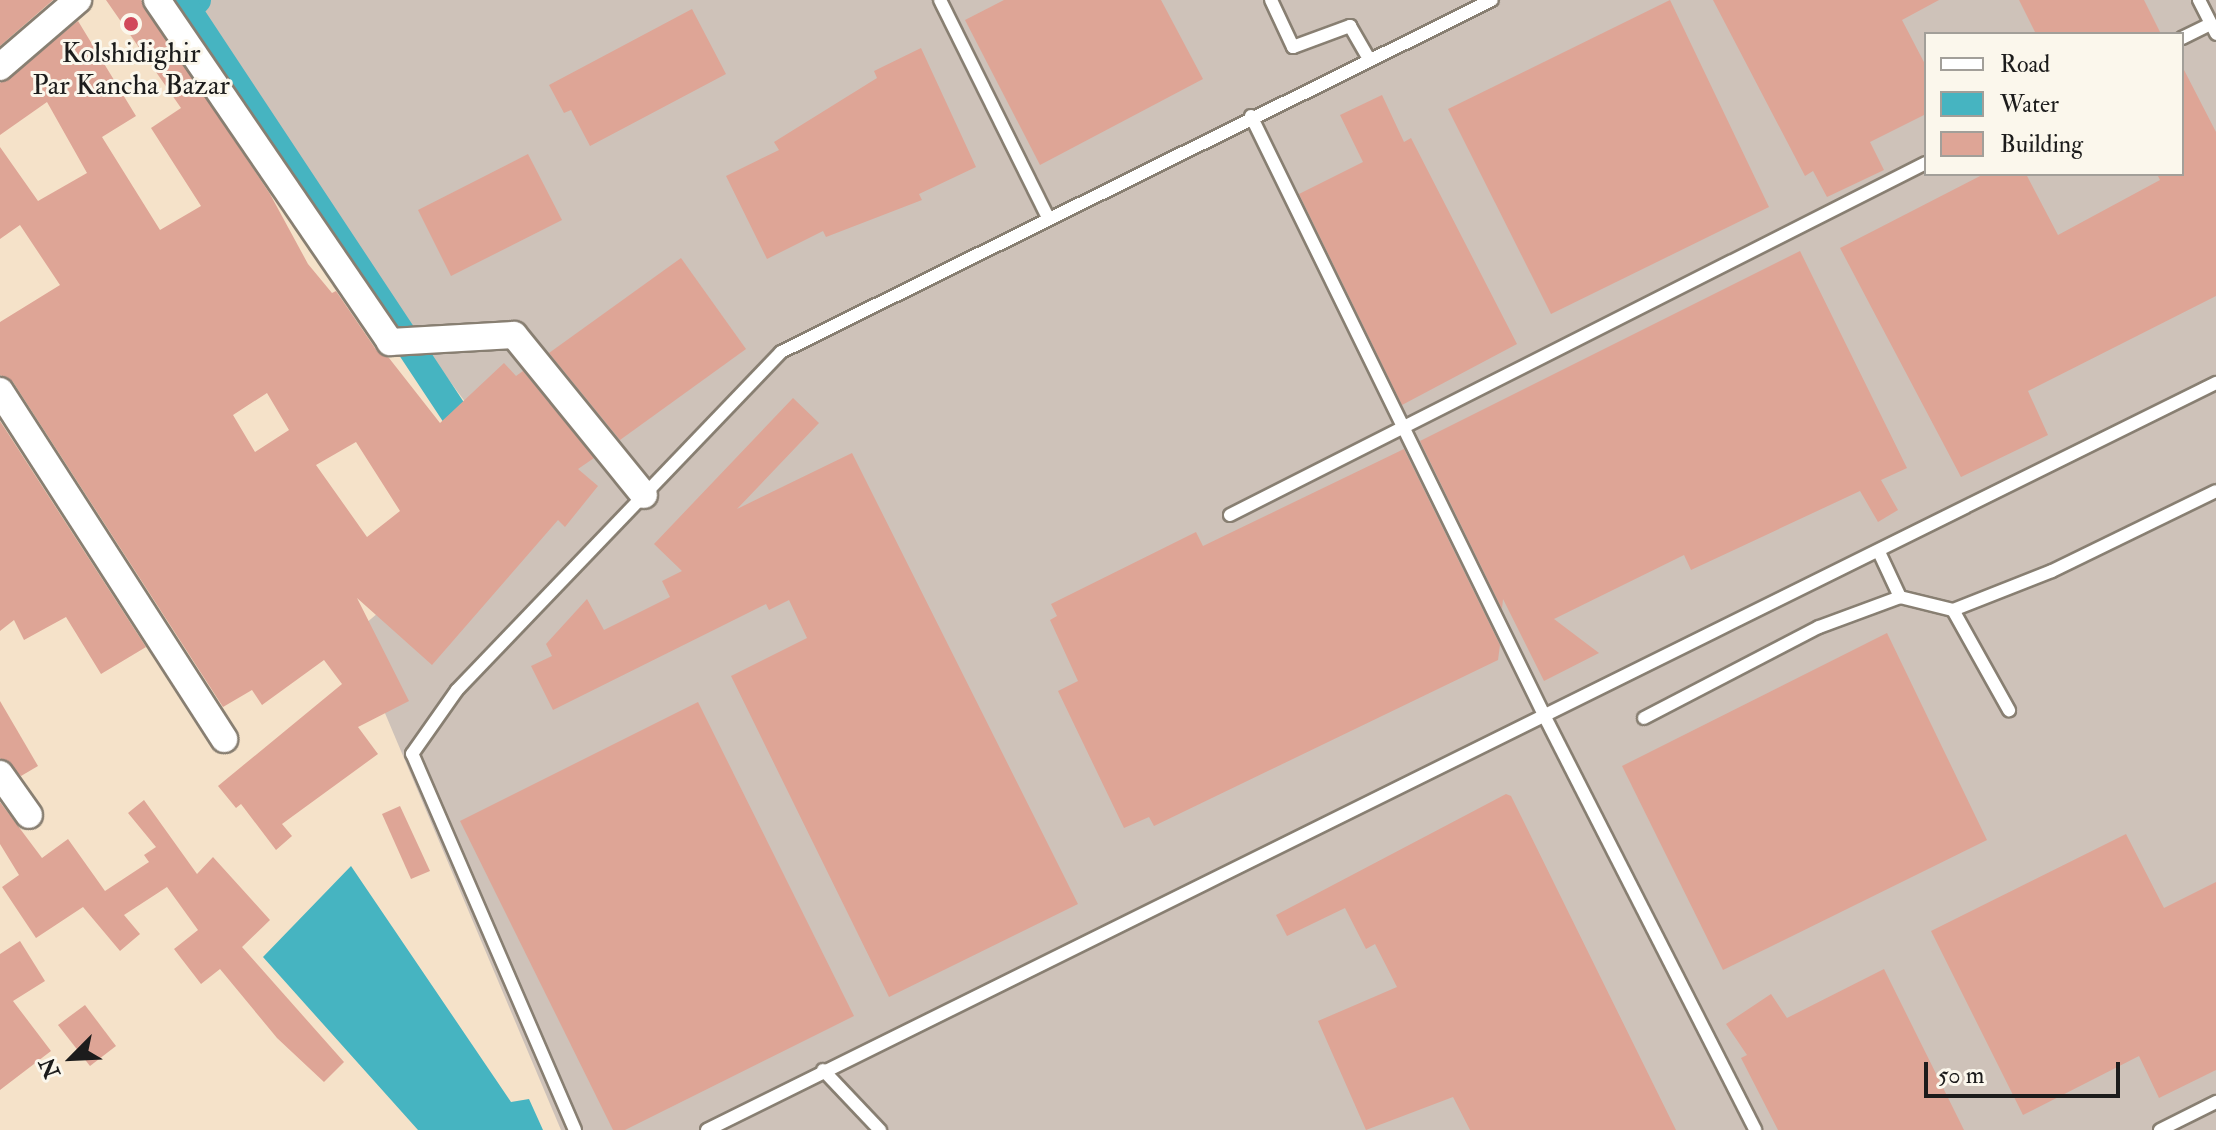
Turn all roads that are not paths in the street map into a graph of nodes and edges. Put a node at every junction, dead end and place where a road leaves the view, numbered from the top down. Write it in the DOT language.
graph roads {
  1 [pos="78,0"];
  2 [pos="157,0"];
  3 [pos="940,0"];
  4 [pos="1271,0"];
  5 [pos="1492,0"];
  6 [pos="2199,0"];
  7 [pos="2214,29"];
  8 [pos="2184,37"];
  9 [pos="1369,59"];
  10 [pos="0,67"];
  11 [pos="1251,116"];
  12 [pos="1924,164"];
  13 [pos="1048,218"];
  14 [pos="2216,383"];
  15 [pos="0,391"];
  16 [pos="1403,429"];
  17 [pos="2216,491"];
  18 [pos="644,495"];
  19 [pos="1230,515"];
  20 [pos="1879,552"];
  21 [pos="1900,597"];
  22 [pos="1953,610"];
  23 [pos="2009,710"];
  24 [pos="1644,718"];
  25 [pos="1546,719"];
  26 [pos="224,739"];
  27 [pos="0,774"];
  28 [pos="29,815"];
  29 [pos="823,1070"];
  30 [pos="2216,1102"];
  31 [pos="575,1130"];
  32 [pos="707,1130"];
  33 [pos="880,1130"];
  34 [pos="1755,1130"];
  35 [pos="2160,1130"];
  1 -- 10 [label="street"];
  2 -- 18 [label="street"];
  3 -- 13 [label="lane"];
  4 -- 9 [label="lane"];
  5 -- 9 [label="lane"];
  6 -- 7 [label="lane"];
  7 -- 8 [label="lane"];
  9 -- 11 [label="lane"];
  11 -- 13 [label="lane"];
  11 -- 16 [label="lane"];
  12 -- 16 [label="lane"];
  13 -- 18 [label="lane"];
  14 -- 20 [label="lane"];
  15 -- 26 [label="street"];
  16 -- 19 [label="lane"];
  16 -- 25 [label="lane"];
  17 -- 22 [label="lane"];
  18 -- 31 [label="lane"];
  20 -- 21 [label="lane"];
  20 -- 25 [label="lane"];
  21 -- 22 [label="lane"];
  21 -- 24 [label="lane"];
  22 -- 23 [label="lane"];
  25 -- 29 [label="lane"];
  25 -- 34 [label="lane"];
  27 -- 28 [label="street"];
  29 -- 32 [label="lane"];
  29 -- 33 [label="lane"];
  30 -- 35 [label="lane"];
}
